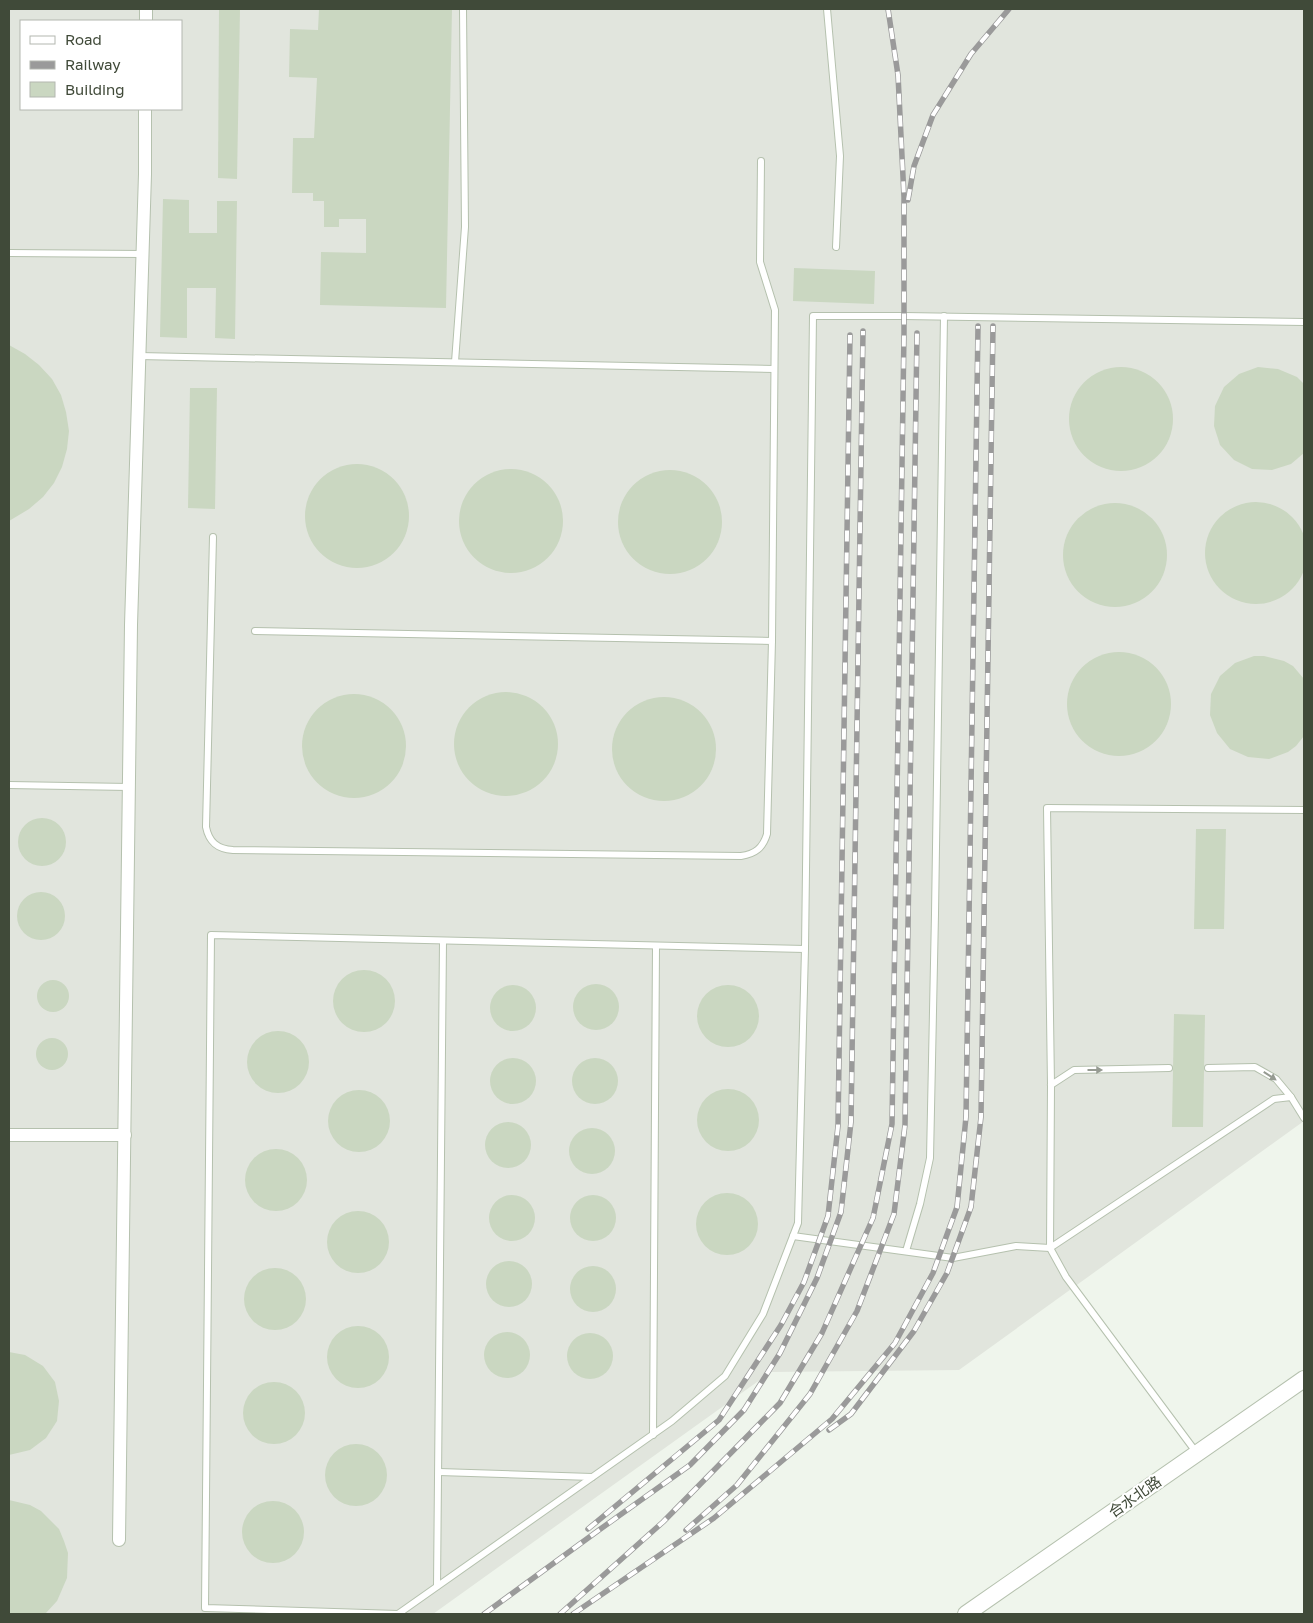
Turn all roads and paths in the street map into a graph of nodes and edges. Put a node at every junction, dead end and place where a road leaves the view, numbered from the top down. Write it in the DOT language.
graph roads {
  1 [pos="462,9"];
  2 [pos="827,9"];
  3 [pos="145,110"];
  4 [pos="761,161"];
  5 [pos="836,247"];
  6 [pos="9,253"];
  7 [pos="142,254"];
  8 [pos="944,316"];
  9 [pos="1304,322"];
  10 [pos="139,356"];
  11 [pos="455,362"];
  12 [pos="774,369"];
  13 [pos="213,537"];
  14 [pos="255,631"];
  15 [pos="772,641"];
  16 [pos="9,785"];
  17 [pos="129,787"];
  18 [pos="1304,810"];
  19 [pos="444,940"];
  20 [pos="656,946"];
  21 [pos="805,949"];
  22 [pos="1169,1068"];
  23 [pos="1208,1068"];
  24 [pos="1051,1085"];
  25 [pos="1291,1097"];
  26 [pos="1304,1118"];
  27 [pos="9,1135"];
  28 [pos="124,1135"];
  29 [pos="793,1236"];
  30 [pos="1050,1248"];
  31 [pos="906,1251"];
  32 [pos="1304,1379"];
  33 [pos="652,1435"];
  34 [pos="1197,1454"];
  35 [pos="438,1472"];
  36 [pos="592,1477"];
  37 [pos="119,1540"];
  38 [pos="438,1586"];
  39 [pos="966,1614"];
  1 -- 11 [label="lane"];
  2 -- 5 [label="lane"];
  3 -- 7 [label="street"];
  4 -- 12 [label="lane"];
  6 -- 7 [label="lane"];
  7 -- 10 [label="street"];
  8 -- 9 [label="lane"];
  8 -- 21 [label="lane"];
  8 -- 31 [label="lane"];
  10 -- 11 [label="lane"];
  10 -- 17 [label="street"];
  11 -- 12 [label="lane"];
  12 -- 15 [label="lane"];
  13 -- 15 [label="lane"];
  14 -- 15 [label="lane"];
  16 -- 17 [label="lane"];
  17 -- 28 [label="street"];
  18 -- 24 [label="lane"];
  19 -- 20 [label="lane"];
  19 -- 35 [label="lane"];
  19 -- 38 [label="lane"];
  20 -- 21 [label="lane"];
  20 -- 33 [label="lane"];
  21 -- 29 [label="lane"];
  24 -- 22 [label="lane, one-way"];
  23 -- 25 [label="lane, one-way"];
  24 -- 30 [label="lane"];
  25 -- 26 [label="lane"];
  25 -- 30 [label="lane"];
  27 -- 28 [label="street"];
  28 -- 37 [label="street"];
  29 -- 31 [label="lane"];
  29 -- 33 [label="lane"];
  30 -- 31 [label="lane"];
  30 -- 34 [label="lane"];
  32 -- 34 [label="street, 合水北路"];
  33 -- 36 [label="lane"];
  34 -- 39 [label="street, 合水北路"];
  35 -- 36 [label="lane"];
  35 -- 38 [label="lane"];
  36 -- 38 [label="lane"];
}
